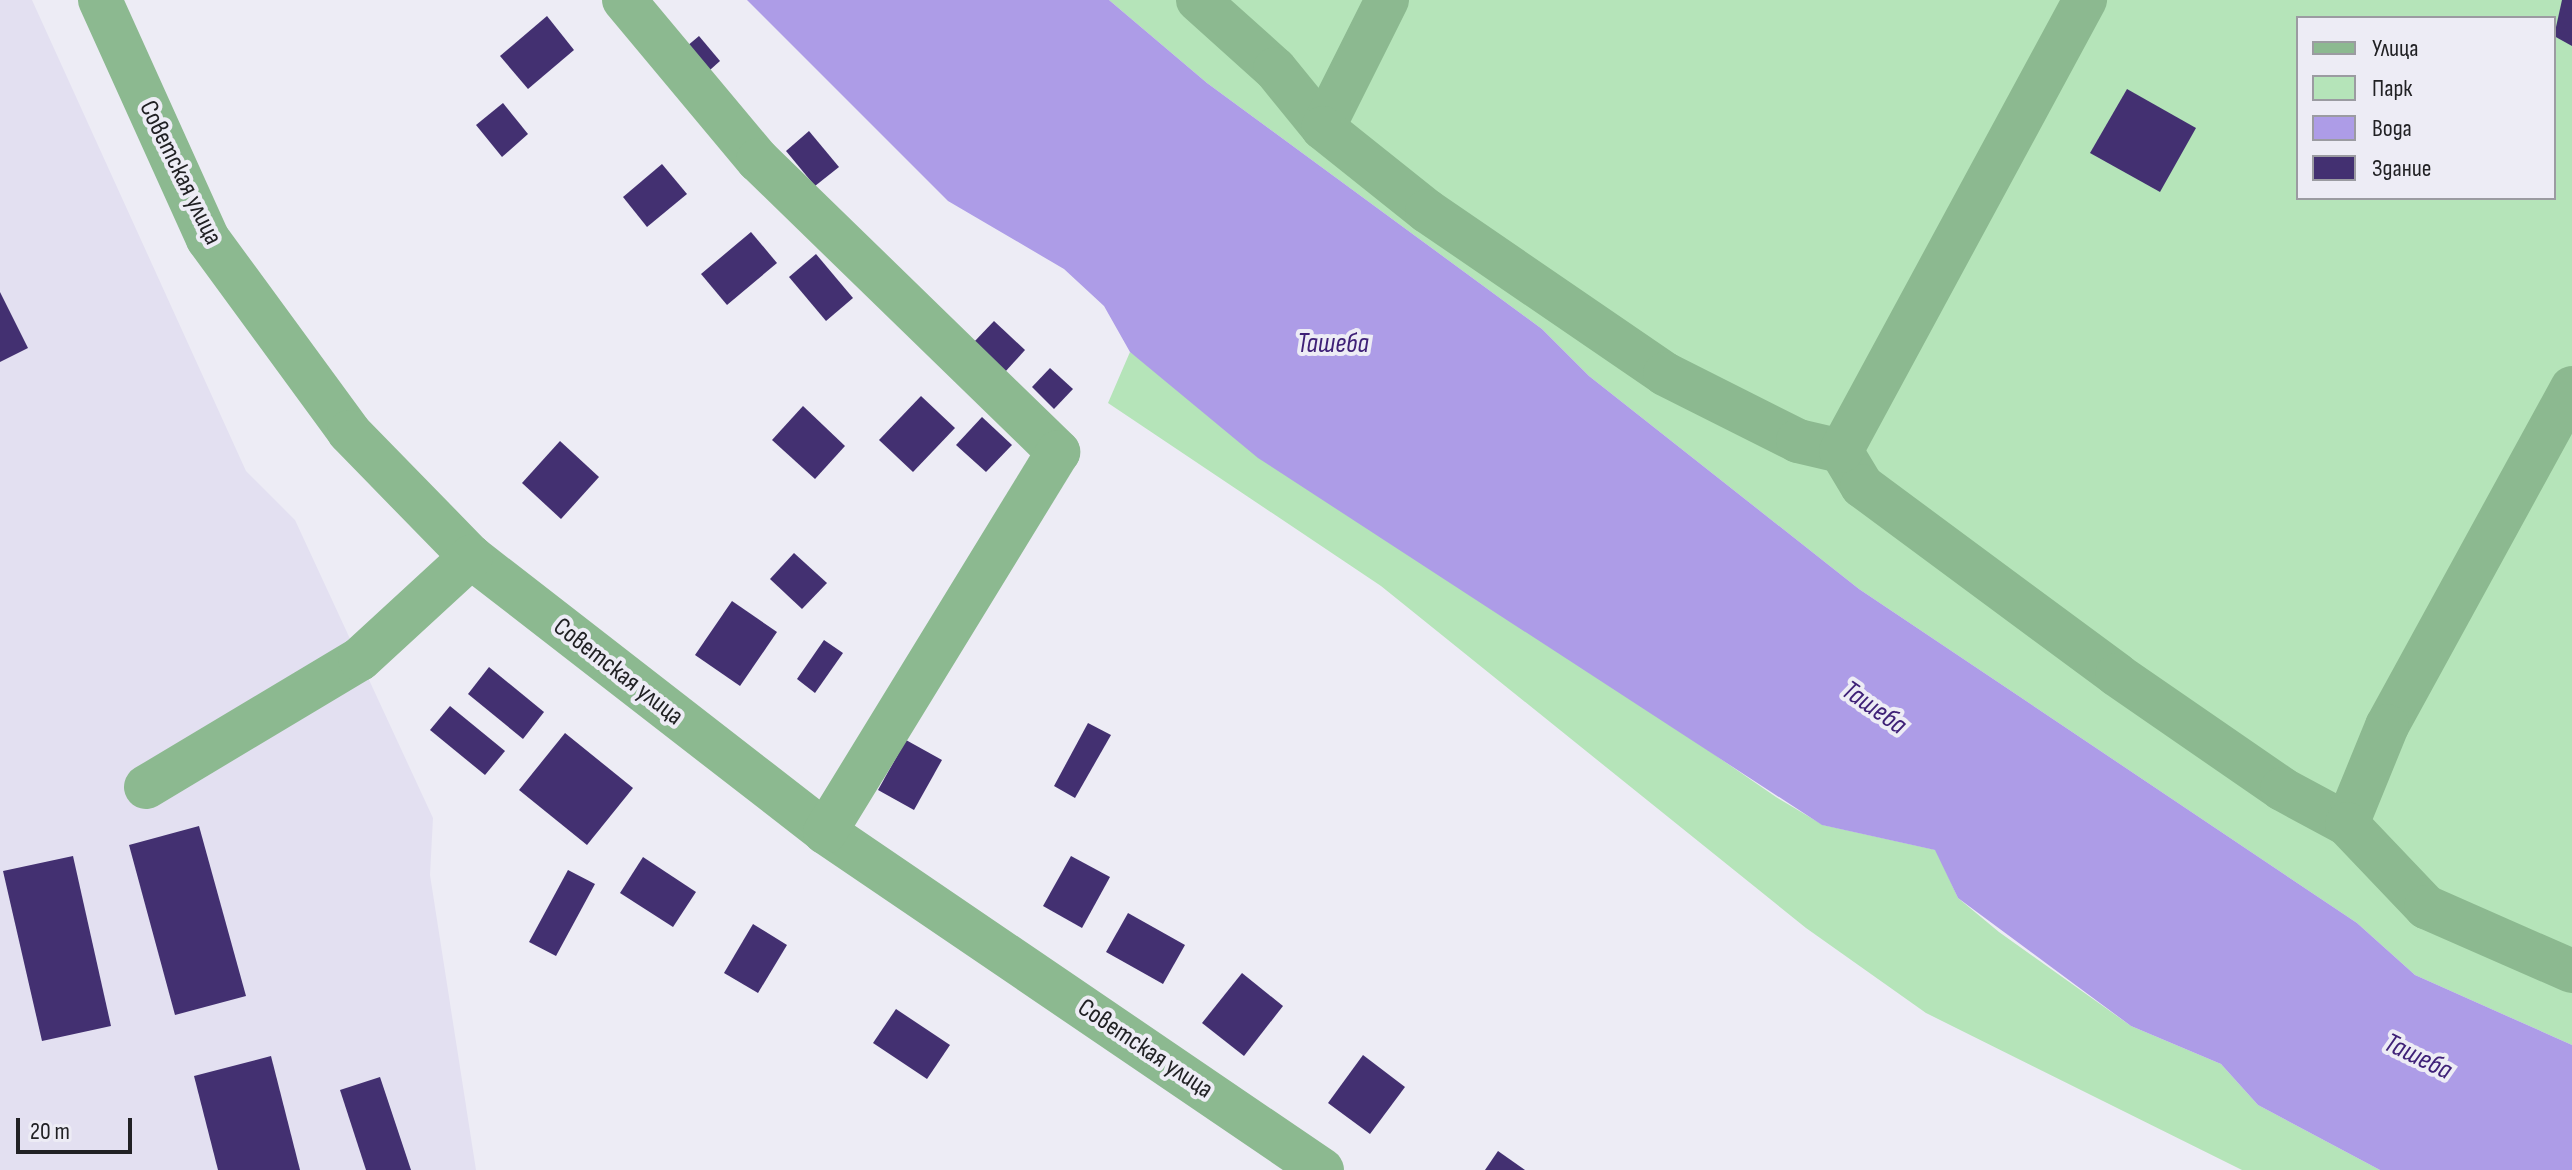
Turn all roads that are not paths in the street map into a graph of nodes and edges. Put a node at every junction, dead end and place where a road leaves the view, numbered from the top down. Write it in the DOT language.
graph roads {
  1 [pos="100,0"];
  2 [pos="624,0"];
  3 [pos="1198,0"];
  4 [pos="1387,0"];
  5 [pos="2085,0"];
  6 [pos="1327,116"];
  7 [pos="2572,388"];
  8 [pos="1841,451"];
  9 [pos="471,557"];
  10 [pos="146,787"];
  11 [pos="2347,824"];
  12 [pos="825,832"];
  13 [pos="2572,971"];
  14 [pos="1322,1170"];
  1 -- 9 [label="street, Советская улица"];
  2 -- 12 [label="street"];
  3 -- 6 [label="street"];
  4 -- 6 [label="street"];
  5 -- 8 [label="street"];
  6 -- 8 [label="street"];
  7 -- 11 [label="street"];
  8 -- 11 [label="street"];
  9 -- 10 [label="street"];
  9 -- 12 [label="street, Советская улица"];
  11 -- 13 [label="street"];
  12 -- 14 [label="street, Советская улица"];
}
